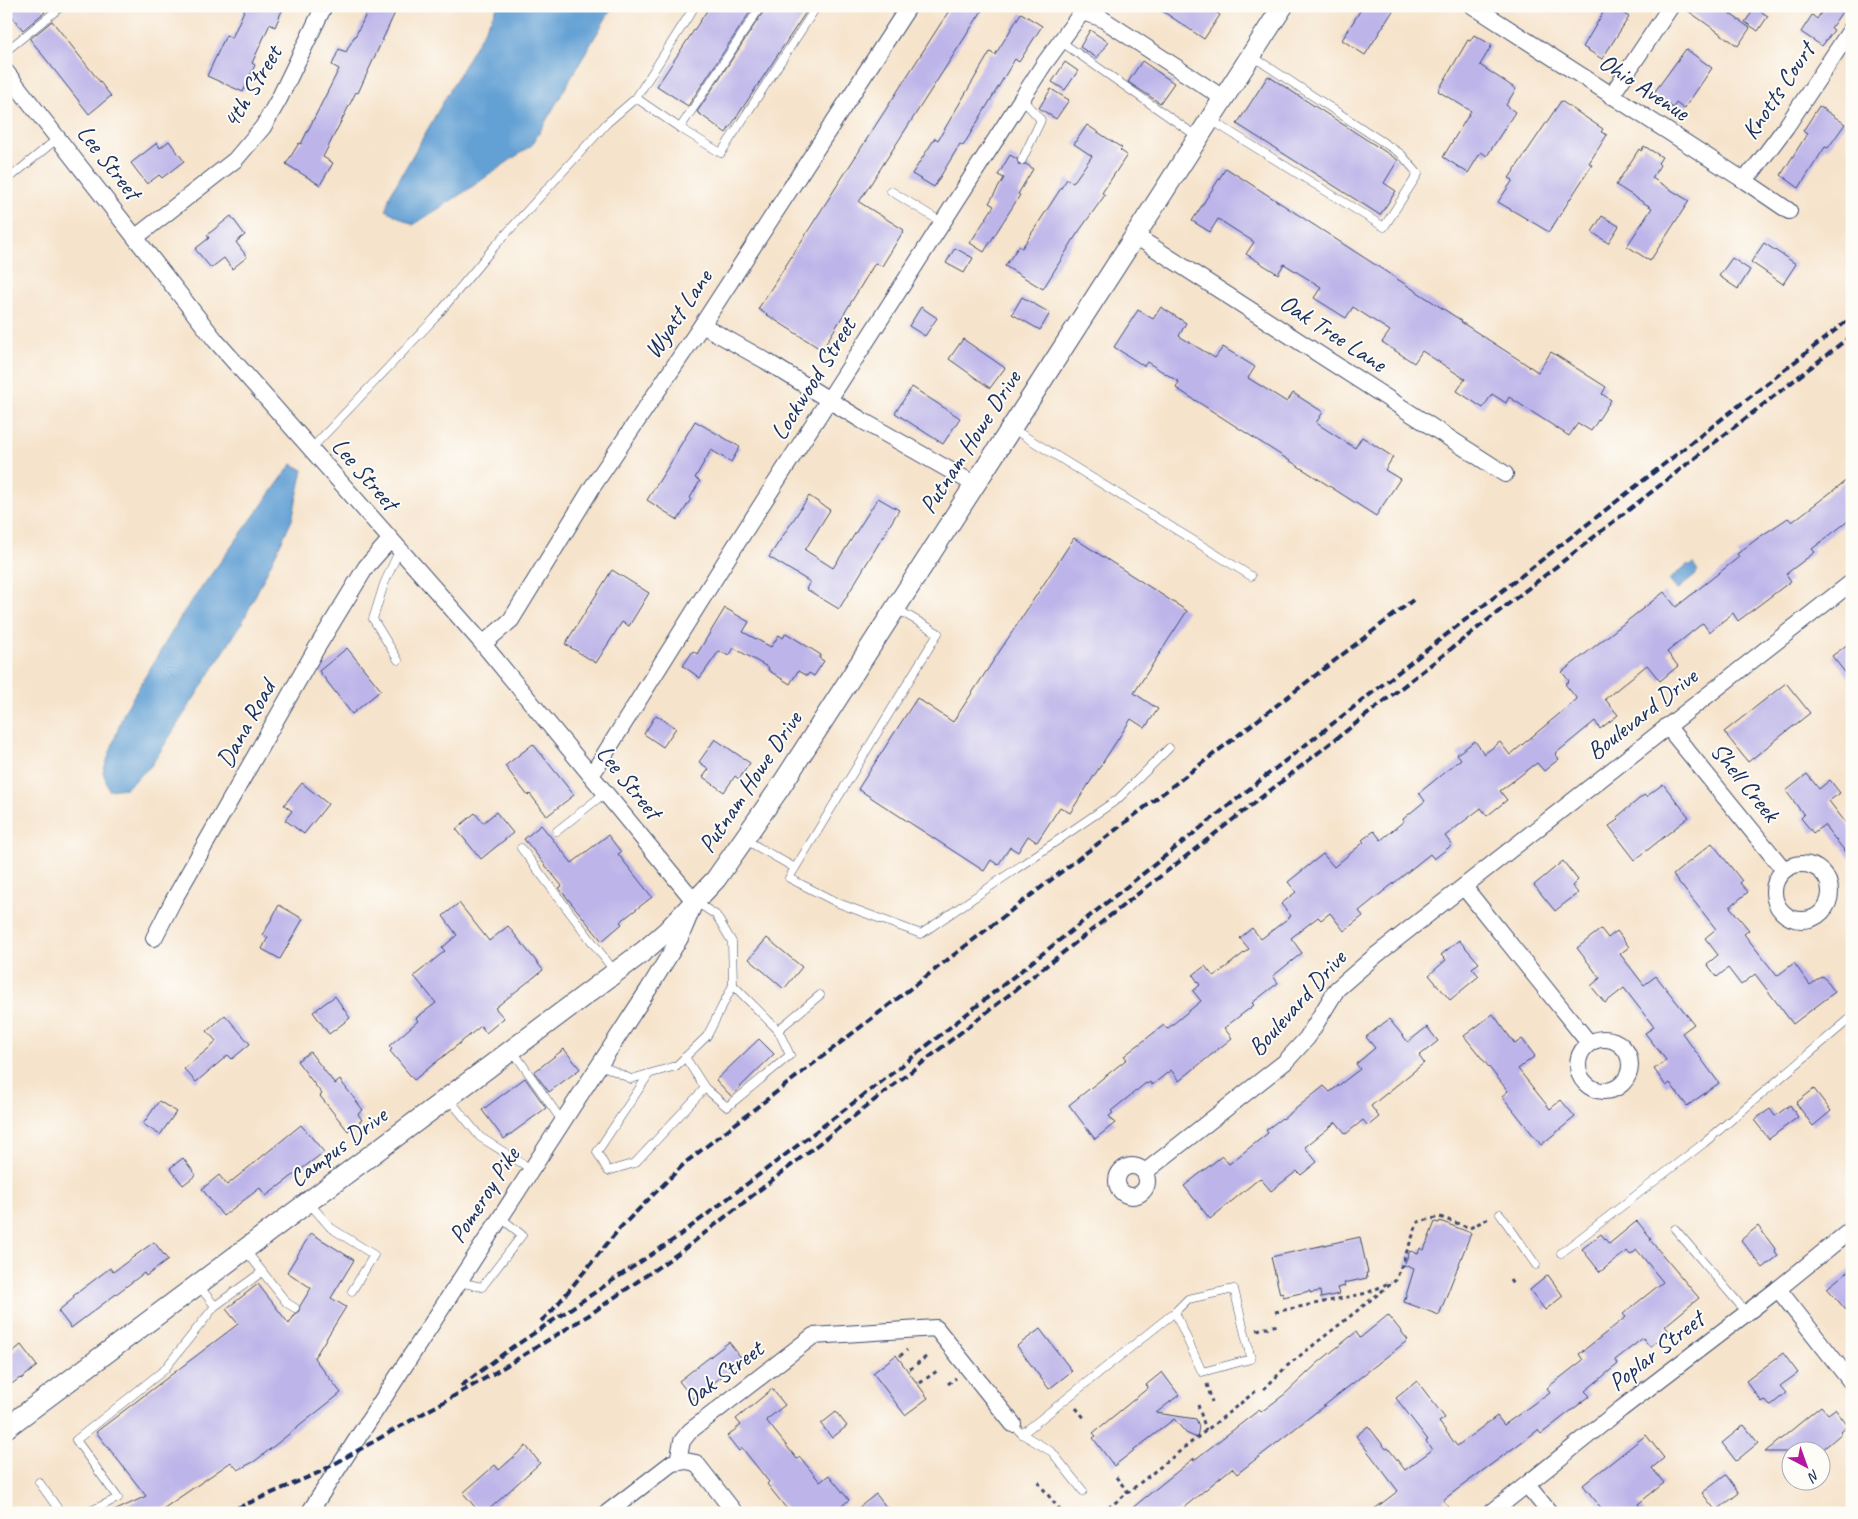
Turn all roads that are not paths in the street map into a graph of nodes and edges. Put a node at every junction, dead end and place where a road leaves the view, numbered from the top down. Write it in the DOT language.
graph roads {
  1 [pos="62,6"];
  2 [pos="324,6"];
  3 [pos="694,6"];
  4 [pos="761,6"];
  5 [pos="817,6"];
  6 [pos="909,6"];
  7 [pos="1283,6"];
  8 [pos="1671,6"];
  9 [pos="1476,7"];
  10 [pos="1852,28"];
  11 [pos="1060,41"];
  12 [pos="6,51"];
  13 [pos="1251,55"];
  14 [pos="6,72"];
  15 [pos="1611,96"];
  16 [pos="636,98"];
  17 [pos="1223,98"];
  18 [pos="1022,99"];
  19 [pos="1210,119"];
  20 [pos="680,128"];
  21 [pos="58,138"];
  22 [pos="1198,138"];
  23 [pos="1022,160"];
  24 [pos="1742,179"];
  25 [pos="6,181"];
  26 [pos="891,191"];
  27 [pos="1789,211"];
  28 [pos="943,223"];
  29 [pos="1134,235"];
  30 [pos="136,237"];
  31 [pos="702,324"];
  32 [pos="830,401"];
  33 [pos="1010,428"];
  34 [pos="311,450"];
  35 [pos="1505,474"];
  36 [pos="974,484"];
  37 [pos="395,546"];
  38 [pos="1251,576"];
  39 [pos="1852,582"];
  40 [pos="895,608"];
  41 [pos="482,644"];
  42 [pos="398,660"];
  43 [pos="1667,726"];
  44 [pos="1169,748"];
  45 [pos="590,774"];
  46 [pos="605,793"];
  47 [pos="558,831"];
  48 [pos="744,839"];
  49 [pos="521,848"];
  50 [pos="795,868"];
  51 [pos="1784,870"];
  52 [pos="1464,887"];
  53 [pos="695,902"];
  54 [pos="154,938"];
  55 [pos="616,972"];
  56 [pos="733,985"];
  57 [pos="820,995"];
  58 [pos="1852,1017"];
  59 [pos="778,1030"];
  60 [pos="1589,1043"];
  61 [pos="512,1050"];
  62 [pos="685,1058"];
  63 [pos="599,1064"];
  64 [pos="649,1074"];
  65 [pos="706,1088"];
  66 [pos="448,1097"];
  67 [pos="562,1121"];
  68 [pos="531,1169"];
  69 [pos="1145,1172"];
  70 [pos="308,1202"];
  71 [pos="1500,1214"];
  72 [pos="500,1217"];
  73 [pos="1675,1229"];
  74 [pos="1852,1229"];
  75 [pos="245,1249"];
  76 [pos="1561,1253"];
  77 [pos="1536,1265"];
  78 [pos="262,1272"];
  79 [pos="458,1282"];
  80 [pos="198,1284"];
  81 [pos="1778,1289"];
  82 [pos="352,1291"];
  83 [pos="215,1306"];
  84 [pos="295,1308"];
  85 [pos="1175,1312"];
  86 [pos="1748,1313"];
  87 [pos="1852,1383"];
  88 [pos="6,1428"];
  89 [pos="1018,1429"];
  90 [pos="678,1461"];
  91 [pos="39,1482"];
  92 [pos="1526,1485"];
  93 [pos="1083,1490"];
  94 [pos="61,1513"];
  95 [pos="86,1513"];
  96 [pos="309,1513"];
  97 [pos="607,1513"];
  98 [pos="735,1513"];
  99 [pos="1491,1513"];
  100 [pos="1550,1513"];
  1 -- 12 [label="lane"];
  2 -- 30 [label="street, 4th Street"];
  3 -- 16 [label="lane"];
  4 -- 20 [label="lane"];
  5 -- 20 [label="lane"];
  6 -- 31 [label="street, Wyatt Lane"];
  7 -- 13 [label="street, Putnam Howe Drive"];
  8 -- 15 [label="street"];
  9 -- 15 [label="street, Ohio Avenue"];
  10 -- 24 [label="street, Knotts Court"];
  11 -- 17 [label="street, Lockwood Street"];
  11 -- 18 [label="street, Lockwood Street"];
  11 -- 22 [label="lane"];
  13 -- 17 [label="street, Putnam Howe Drive"];
  13 -- 19 [label="lane"];
  14 -- 21 [label="street, Lee Street"];
  15 -- 24 [label="street, Ohio Avenue"];
  16 -- 20 [label="lane"];
  16 -- 34 [label="lane"];
  17 -- 19 [label="street, Putnam Howe Drive"];
  18 -- 23 [label="lane"];
  18 -- 28 [label="street, Lockwood Street"];
  19 -- 22 [label="street, Putnam Howe Drive"];
  21 -- 25 [label="lane"];
  21 -- 30 [label="street, Lee Street"];
  22 -- 29 [label="street, Putnam Howe Drive"];
  24 -- 27 [label="street, Ohio Avenue"];
  26 -- 28 [label="lane"];
  28 -- 32 [label="street, Lockwood Street"];
  29 -- 33 [label="street, Putnam Howe Drive"];
  29 -- 35 [label="street, Oak Tree Lane"];
  30 -- 34 [label="street, Lee Street"];
  31 -- 32 [label="street"];
  31 -- 41 [label="street, Wyatt Lane"];
  32 -- 36 [label="street"];
  32 -- 45 [label="street, Lockwood Street"];
  33 -- 36 [label="street, Putnam Howe Drive"];
  33 -- 38 [label="lane"];
  34 -- 37 [label="street, Lee Street"];
  36 -- 40 [label="street, Putnam Howe Drive"];
  37 -- 41 [label="street, Lee Street"];
  37 -- 42 [label="lane"];
  37 -- 54 [label="street, Dana Road"];
  39 -- 43 [label="street, Boulevard Drive"];
  40 -- 48 [label="street, Putnam Howe Drive"];
  40 -- 50 [label="lane"];
  41 -- 45 [label="street, Lee Street"];
  43 -- 51 [label="street, Shell Creek"];
  43 -- 52 [label="street, Boulevard Drive"];
  44 -- 50 [label="lane"];
  45 -- 46 [label="street, Lee Street"];
  46 -- 47 [label="lane"];
  46 -- 53 [label="street, Lee Street"];
  48 -- 50 [label="lane"];
  48 -- 53 [label="street, Putnam Howe Drive"];
  49 -- 55 [label="lane"];
  52 -- 60 [label="street"];
  52 -- 69 [label="street, Boulevard Drive"];
  53 -- 55 [label="street, Campus Drive"];
  53 -- 56 [label="lane"];
  53 -- 63 [label="street, Pomeroy Pike"];
  55 -- 61 [label="street, Campus Drive"];
  56 -- 59 [label="lane"];
  56 -- 62 [label="lane"];
  57 -- 59 [label="lane"];
  58 -- 76 [label="lane"];
  59 -- 65 [label="lane"];
  61 -- 66 [label="street, Campus Drive"];
  61 -- 67 [label="lane"];
  62 -- 64 [label="lane"];
  62 -- 65 [label="lane"];
  63 -- 64 [label="lane"];
  63 -- 67 [label="street, Pomeroy Pike"];
  64 -- 65 [label="lane"];
  66 -- 68 [label="lane"];
  66 -- 70 [label="street, Campus Drive"];
  67 -- 68 [label="street, Pomeroy Pike"];
  68 -- 72 [label="street, Pomeroy Pike"];
  70 -- 75 [label="street, Campus Drive"];
  70 -- 82 [label="lane"];
  71 -- 77 [label="lane"];
  72 -- 79 [label="street, Pomeroy Pike"];
  72 -- 79 [label="lane"];
  73 -- 86 [label="lane"];
  74 -- 81 [label="street, Poplar Street"];
  75 -- 78 [label="lane"];
  75 -- 80 [label="street, Campus Drive"];
  78 -- 83 [label="lane"];
  78 -- 84 [label="lane"];
  79 -- 96 [label="street, Pomeroy Pike"];
  80 -- 83 [label="lane"];
  80 -- 88 [label="street, Campus Drive"];
  81 -- 86 [label="street, Poplar Street"];
  81 -- 87 [label="street"];
  83 -- 95 [label="lane"];
  85 -- 85 [label="lane"];
  85 -- 89 [label="lane"];
  86 -- 92 [label="street, Poplar Street"];
  89 -- 90 [label="street, Oak Street"];
  89 -- 93 [label="lane"];
  90 -- 97 [label="street"];
  90 -- 98 [label="street"];
  91 -- 94 [label="lane"];
  92 -- 99 [label="street, Poplar Street"];
  92 -- 100 [label="street"];
}
